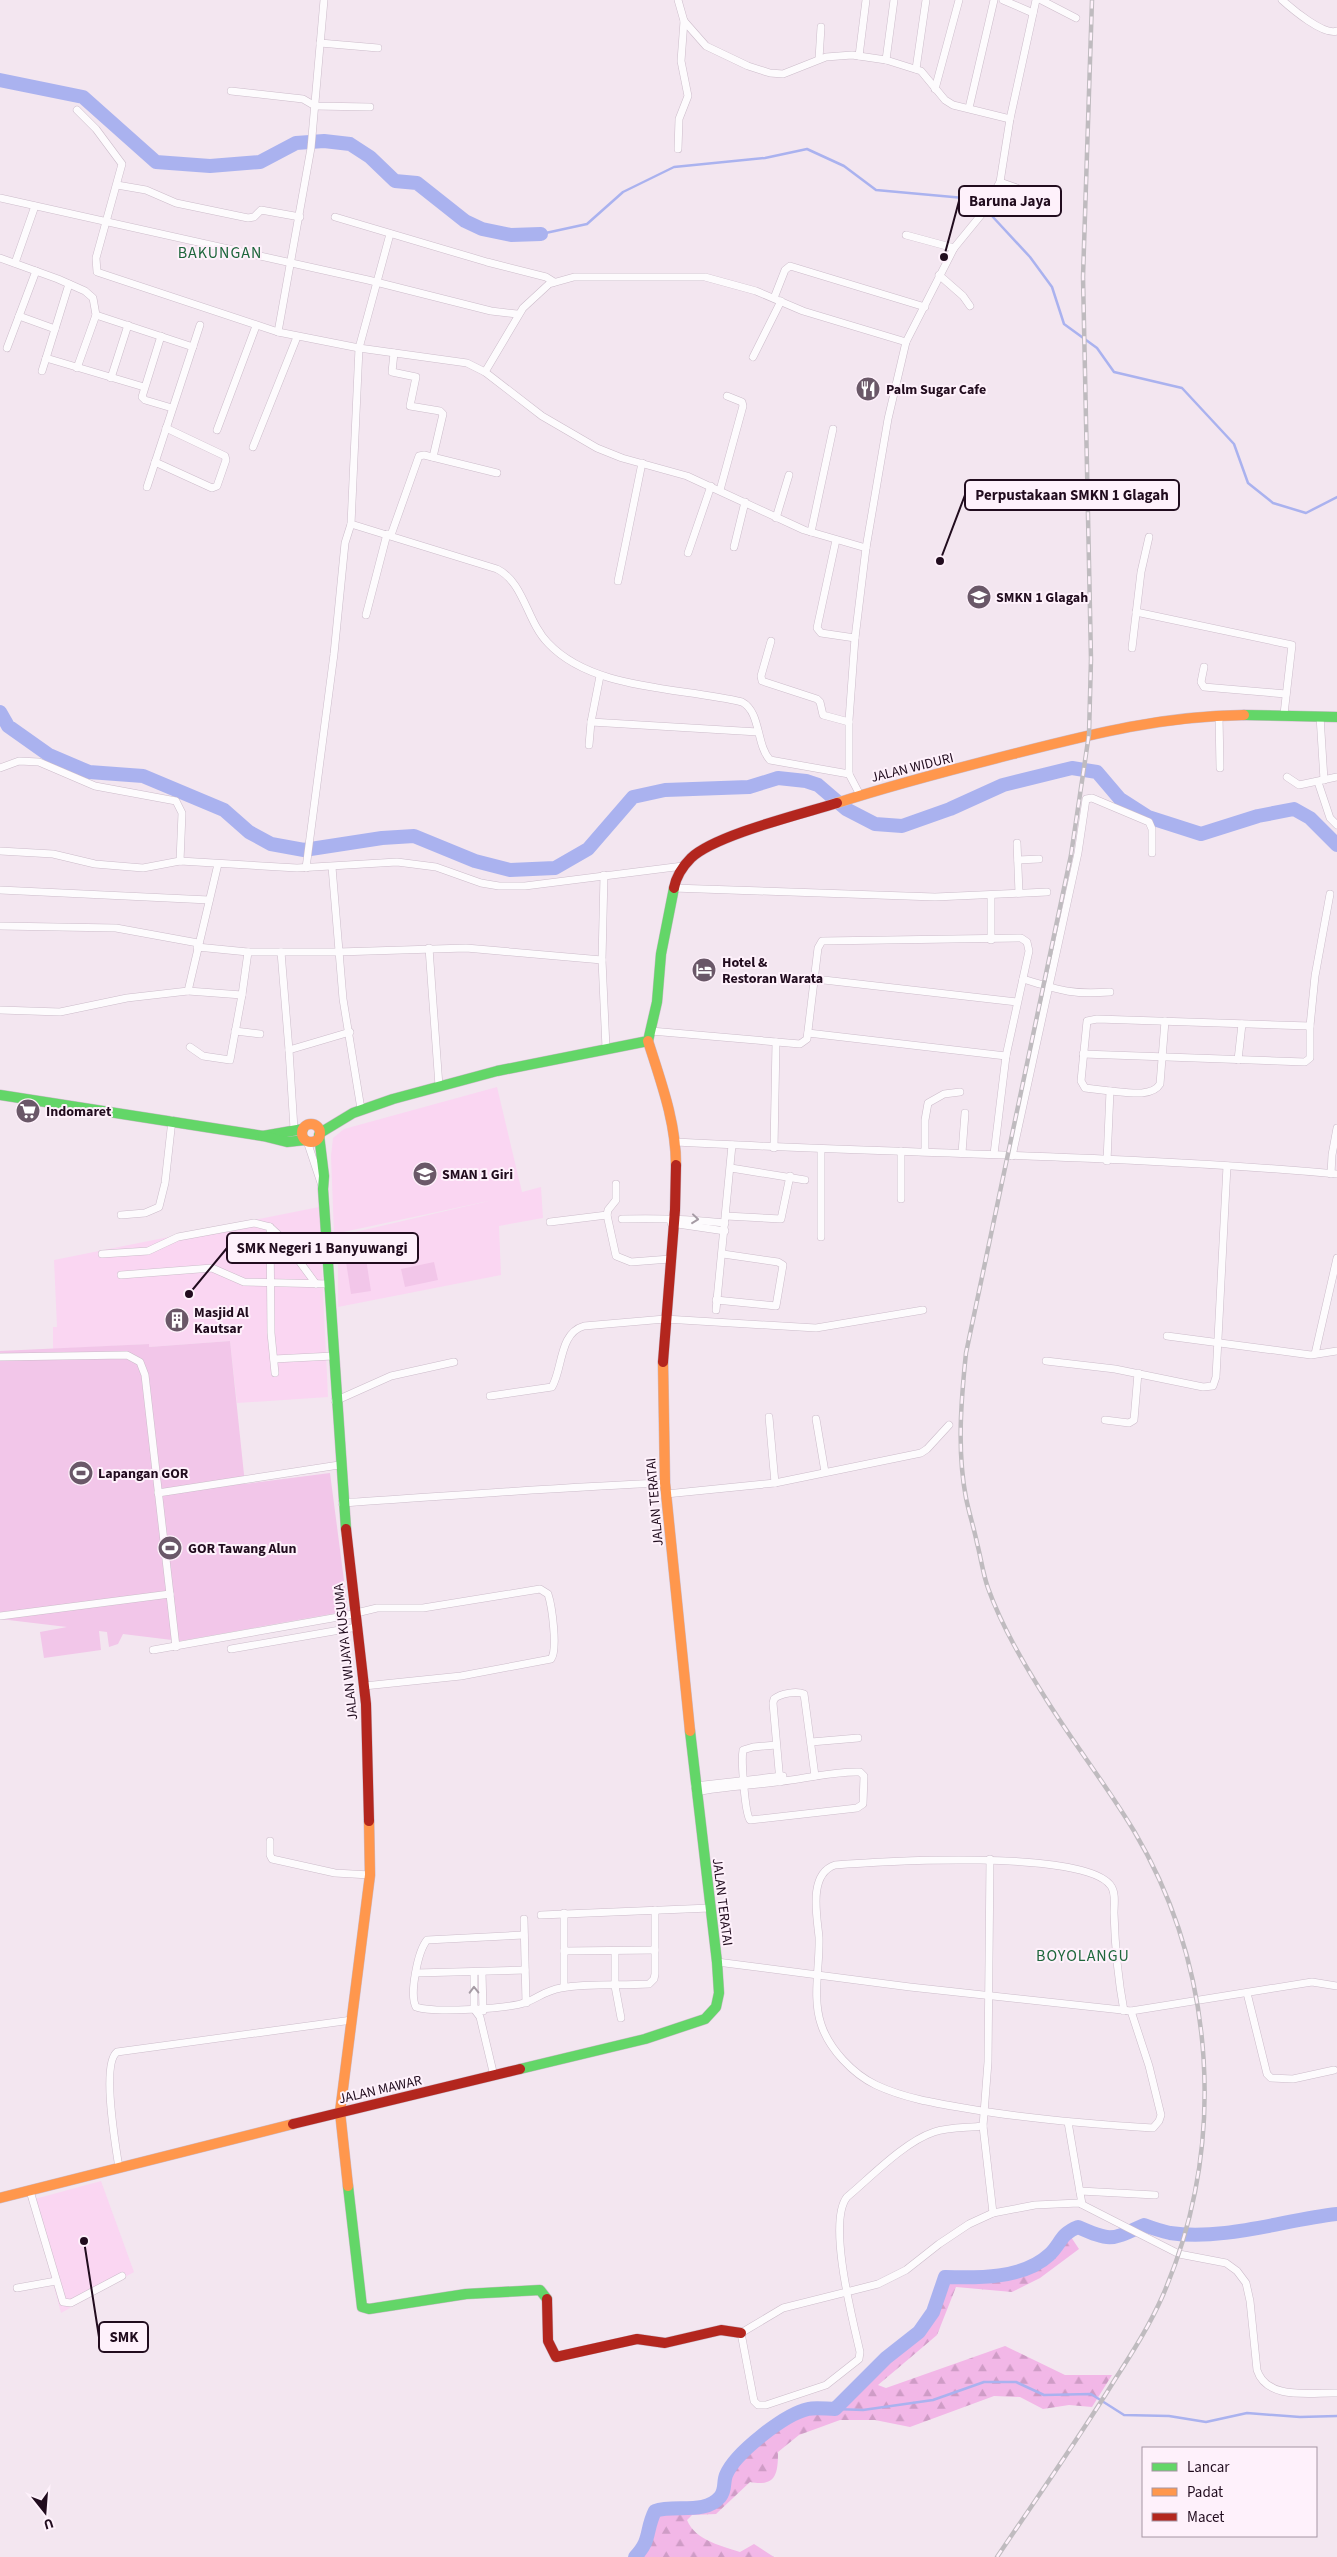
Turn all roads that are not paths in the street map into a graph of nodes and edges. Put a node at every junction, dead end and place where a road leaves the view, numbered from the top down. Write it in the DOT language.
graph roads {
  1 [pos="324,0"];
  2 [pos="678,0"];
  3 [pos="866,0"];
  4 [pos="894,0"];
  5 [pos="926,0"];
  6 [pos="959,0"];
  7 [pos="994,0"];
  8 [pos="1003,0"];
  9 [pos="1036,0"];
  10 [pos="1041,0"];
  11 [pos="1282,0"];
  12 [pos="1033,13"];
  13 [pos="1076,18"];
  14 [pos="684,21"];
  15 [pos="821,27"];
  16 [pos="1337,31"];
  17 [pos="320,44"];
  18 [pos="378,48"];
  19 [pos="859,56"];
  20 [pos="819,59"];
  21 [pos="886,60"];
  22 [pos="916,68"];
  23 [pos="935,89"];
  24 [pos="231,91"];
  25 [pos="315,106"];
  26 [pos="370,106"];
  27 [pos="969,108"];
  28 [pos="77,110"];
  29 [pos="1010,119"];
  30 [pos="678,149"];
  31 [pos="1000,182"];
  32 [pos="117,185"];
  33 [pos="0,198"];
  34 [pos="1027,203"];
  35 [pos="35,206"];
  36 [pos="335,217"];
  37 [pos="300,218"];
  38 [pos="106,222"];
  39 [pos="390,234"];
  40 [pos="906,236"];
  41 [pos="954,248"];
  42 [pos="0,258"];
  43 [pos="16,263"];
  44 [pos="291,263"];
  45 [pos="36,271"];
  46 [pos="939,275"];
  47 [pos="376,282"];
  48 [pos="554,282"];
  49 [pos="69,284"];
  50 [pos="778,300"];
  51 [pos="970,306"];
  52 [pos="925,307"];
  53 [pos="517,314"];
  54 [pos="96,315"];
  55 [pos="19,316"];
  56 [pos="128,325"];
  57 [pos="200,325"];
  58 [pos="256,326"];
  59 [pos="55,329"];
  60 [pos="278,332"];
  61 [pos="161,336"];
  62 [pos="297,337"];
  63 [pos="906,342"];
  64 [pos="193,347"];
  65 [pos="7,348"];
  66 [pos="359,348"];
  67 [pos="394,353"];
  68 [pos="753,357"];
  69 [pos="46,358"];
  70 [pos="77,368"];
  71 [pos="42,371"];
  72 [pos="485,372"];
  73 [pos="111,378"];
  74 [pos="144,387"];
  75 [pos="727,396"];
  76 [pos="172,408"];
  77 [pos="166,428"];
  78 [pos="832,429"];
  79 [pos="217,430"];
  80 [pos="253,447"];
  81 [pos="433,457"];
  82 [pos="155,462"];
  83 [pos="642,463"];
  84 [pos="497,473"];
  85 [pos="789,475"];
  86 [pos="711,486"];
  87 [pos="147,487"];
  88 [pos="720,490"];
  89 [pos="745,502"];
  90 [pos="776,518"];
  91 [pos="352,524"];
  92 [pos="811,532"];
  93 [pos="389,535"];
  94 [pos="1149,537"];
  95 [pos="836,540"];
  96 [pos="734,546"];
  97 [pos="866,548"];
  98 [pos="688,553"];
  99 [pos="618,581"];
  100 [pos="1136,612"];
  101 [pos="366,615"];
  102 [pos="855,638"];
  103 [pos="770,640"];
  104 [pos="1132,648"];
  105 [pos="1204,667"];
  106 [pos="600,676"];
  107 [pos="1285,696"];
  108 [pos="1284,711"];
  109 [pos="1219,716"];
  110 [pos="1320,716"];
  111 [pos="1337,717"];
  112 [pos="591,722"];
  113 [pos="849,722"];
  114 [pos="758,732"];
  115 [pos="589,745"];
  116 [pos="0,768"];
  117 [pos="1220,768"];
  118 [pos="849,774"];
  119 [pos="1337,776"];
  120 [pos="1287,777"];
  121 [pos="1321,781"];
  122 [pos="858,795"];
  123 [pos="1333,817"];
  124 [pos="1337,825"];
  125 [pos="1017,843"];
  126 [pos="0,851"];
  127 [pos="1152,853"];
  128 [pos="1039,859"];
  129 [pos="1018,860"];
  130 [pos="180,861"];
  131 [pos="218,864"];
  132 [pos="683,866"];
  133 [pos="332,867"];
  134 [pos="306,868"];
  135 [pos="604,875"];
  136 [pos="673,888"];
  137 [pos="0,890"];
  138 [pos="1047,892"];
  139 [pos="1019,893"];
  140 [pos="1330,894"];
  141 [pos="991,895"];
  142 [pos="209,900"];
  143 [pos="0,926"];
  144 [pos="991,940"];
  145 [pos="198,945"];
  146 [pos="429,948"];
  147 [pos="248,952"];
  148 [pos="281,952"];
  149 [pos="338,952"];
  150 [pos="602,960"];
  151 [pos="815,979"];
  152 [pos="1023,979"];
  153 [pos="1048,987"];
  154 [pos="188,991"];
  155 [pos="1110,992"];
  156 [pos="242,995"];
  157 [pos="1017,1002"];
  158 [pos="0,1010"];
  159 [pos="1165,1021"];
  160 [pos="1242,1024"];
  161 [pos="1310,1026"];
  162 [pos="236,1031"];
  163 [pos="350,1032"];
  164 [pos="808,1033"];
  165 [pos="260,1034"];
  166 [pos="649,1036"];
  167 [pos="776,1042"];
  168 [pos="190,1047"];
  169 [pos="606,1048"];
  170 [pos="289,1050"];
  171 [pos="1083,1054"];
  172 [pos="1006,1056"];
  173 [pos="1162,1057"];
  174 [pos="1238,1060"];
  175 [pos="440,1086"];
  176 [pos="960,1092"];
  177 [pos="1110,1092"];
  178 [pos="0,1095"];
  179 [pos="357,1111"];
  180 [pos="965,1112"];
  181 [pos="172,1120"];
  182 [pos="1337,1128"];
  183 [pos="298,1129"];
  184 [pos="317,1131"];
  185 [pos="263,1136"];
  186 [pos="306,1140"];
  187 [pos="676,1142"];
  188 [pos="732,1145"];
  189 [pos="774,1148"];
  190 [pos="821,1149"];
  191 [pos="900,1151"];
  192 [pos="925,1151"];
  193 [pos="962,1153"];
  194 [pos="994,1154"];
  195 [pos="1012,1156"];
  196 [pos="1107,1161"];
  197 [pos="1227,1166"];
  198 [pos="731,1168"];
  199 [pos="1334,1174"];
  200 [pos="790,1176"];
  201 [pos="805,1180"];
  202 [pos="616,1184"];
  203 [pos="323,1189"];
  204 [pos="901,1200"];
  205 [pos="121,1215"];
  206 [pos="607,1216"];
  207 [pos="622,1219"];
  208 [pos="726,1219"];
  209 [pos="671,1220"];
  210 [pos="550,1222"];
  211 [pos="270,1227"];
  212 [pos="725,1231"];
  213 [pos="821,1237"];
  214 [pos="102,1254"];
  215 [pos="723,1254"];
  216 [pos="1337,1258"];
  217 [pos="670,1259"];
  218 [pos="121,1275"];
  219 [pos="270,1283"];
  220 [pos="316,1284"];
  221 [pos="329,1284"];
  222 [pos="716,1300"];
  223 [pos="716,1310"];
  224 [pos="923,1310"];
  225 [pos="665,1319"];
  226 [pos="1167,1336"];
  227 [pos="1218,1342"];
  228 [pos="1337,1351"];
  229 [pos="1315,1354"];
  230 [pos="333,1356"];
  231 [pos="0,1357"];
  232 [pos="274,1359"];
  233 [pos="1046,1361"];
  234 [pos="454,1362"];
  235 [pos="275,1373"];
  236 [pos="1138,1373"];
  237 [pos="490,1396"];
  238 [pos="335,1400"];
  239 [pos="769,1417"];
  240 [pos="816,1419"];
  241 [pos="1105,1420"];
  242 [pos="949,1425"];
  243 [pos="339,1465"];
  244 [pos="825,1472"];
  245 [pos="775,1483"];
  246 [pos="666,1489"];
  247 [pos="158,1493"];
  248 [pos="342,1503"];
  249 [pos="170,1594"];
  250 [pos="356,1614"];
  251 [pos="0,1616"];
  252 [pos="357,1627"];
  253 [pos="176,1647"];
  254 [pos="231,1649"];
  255 [pos="152,1650"];
  256 [pos="364,1686"];
  257 [pos="858,1738"];
  258 [pos="811,1742"];
  259 [pos="776,1745"];
  260 [pos="815,1776"];
  261 [pos="780,1779"];
  262 [pos="745,1783"];
  263 [pos="696,1789"];
  264 [pos="270,1841"];
  265 [pos="990,1859"];
  266 [pos="370,1875"];
  267 [pos="710,1908"];
  268 [pos="655,1910"];
  269 [pos="564,1913"];
  270 [pos="540,1915"];
  271 [pos="524,1919"];
  272 [pos="524,1935"];
  273 [pos="655,1950"];
  274 [pos="615,1951"];
  275 [pos="564,1952"];
  276 [pos="717,1962"];
  277 [pos="525,1970"];
  278 [pos="474,1972"];
  279 [pos="482,1972"];
  280 [pos="416,1973"];
  281 [pos="819,1976"];
  282 [pos="615,1986"];
  283 [pos="1337,1986"];
  284 [pos="564,1987"];
  285 [pos="1247,1993"];
  286 [pos="989,1995"];
  287 [pos="526,2003"];
  288 [pos="484,2008"];
  289 [pos="474,2009"];
  290 [pos="1127,2011"];
  291 [pos="480,2016"];
  292 [pos="621,2018"];
  293 [pos="352,2020"];
  294 [pos="1334,2070"];
  295 [pos="494,2076"];
  296 [pos="340,2112"];
  297 [pos="984,2112"];
  298 [pos="1068,2122"];
  299 [pos="984,2126"];
  300 [pos="119,2168"];
  301 [pos="30,2191"];
  302 [pos="1080,2191"];
  303 [pos="1155,2195"];
  304 [pos="0,2198"];
  305 [pos="1082,2204"];
  306 [pos="993,2213"];
  307 [pos="122,2276"];
  308 [pos="56,2281"];
  309 [pos="17,2288"];
  310 [pos="846,2293"];
  311 [pos="741,2333"];
  312 [pos="1337,2393"];
  1 -- 17 [label="street"];
  2 -- 14 [label="street"];
  3 -- 19 [label="street"];
  4 -- 21 [label="street"];
  5 -- 22 [label="street"];
  6 -- 23 [label="street"];
  7 -- 27 [label="street"];
  8 -- 12 [label="street"];
  9 -- 12 [label="street"];
  10 -- 13 [label="street"];
  11 -- 16 [label="street"];
  12 -- 29 [label="street"];
  14 -- 20 [label="street"];
  14 -- 30 [label="street"];
  15 -- 20 [label="street"];
  17 -- 18 [label="street"];
  17 -- 25 [label="street"];
  19 -- 20 [label="street"];
  19 -- 21 [label="street"];
  21 -- 22 [label="street"];
  22 -- 23 [label="street"];
  23 -- 27 [label="street"];
  24 -- 25 [label="street"];
  25 -- 26 [label="street"];
  25 -- 37 [label="street"];
  27 -- 29 [label="street"];
  28 -- 32 [label="street"];
  29 -- 31 [label="street"];
  31 -- 34 [label="street"];
  31 -- 41 [label="street"];
  32 -- 37 [label="street"];
  32 -- 38 [label="street"];
  33 -- 35 [label="street"];
  35 -- 38 [label="street"];
  35 -- 43 [label="street"];
  36 -- 39 [label="street"];
  37 -- 44 [label="street"];
  38 -- 44 [label="street"];
  38 -- 58 [label="street"];
  39 -- 47 [label="street"];
  39 -- 48 [label="street"];
  40 -- 41 [label="street"];
  41 -- 46 [label="street"];
  42 -- 43 [label="street"];
  43 -- 45 [label="street"];
  44 -- 47 [label="street"];
  44 -- 60 [label="street"];
  45 -- 49 [label="street"];
  45 -- 55 [label="street"];
  46 -- 51 [label="street"];
  46 -- 52 [label="street"];
  47 -- 53 [label="street"];
  47 -- 66 [label="street"];
  48 -- 50 [label="street"];
  48 -- 53 [label="street"];
  49 -- 54 [label="street"];
  49 -- 59 [label="street"];
  50 -- 52 [label="street"];
  50 -- 63 [label="street"];
  50 -- 68 [label="street"];
  52 -- 63 [label="street"];
  53 -- 72 [label="street"];
  54 -- 56 [label="street"];
  54 -- 70 [label="street"];
  55 -- 59 [label="street"];
  55 -- 65 [label="street"];
  56 -- 61 [label="street"];
  56 -- 73 [label="street"];
  57 -- 64 [label="street"];
  58 -- 60 [label="street"];
  58 -- 79 [label="street"];
  59 -- 69 [label="street"];
  60 -- 62 [label="street"];
  61 -- 64 [label="street"];
  61 -- 74 [label="street"];
  62 -- 66 [label="street"];
  62 -- 80 [label="street"];
  63 -- 97 [label="street"];
  64 -- 76 [label="street"];
  66 -- 67 [label="street"];
  66 -- 91 [label="street"];
  67 -- 72 [label="street"];
  67 -- 81 [label="street"];
  69 -- 70 [label="street"];
  69 -- 71 [label="street"];
  70 -- 73 [label="street"];
  72 -- 83 [label="street"];
  73 -- 74 [label="street"];
  74 -- 76 [label="street"];
  75 -- 88 [label="street"];
  76 -- 77 [label="street"];
  77 -- 82 [label="street"];
  77 -- 82 [label="street"];
  78 -- 92 [label="street"];
  81 -- 84 [label="street"];
  81 -- 93 [label="street"];
  82 -- 87 [label="street"];
  83 -- 86 [label="street"];
  83 -- 99 [label="street"];
  85 -- 90 [label="street"];
  86 -- 88 [label="street"];
  86 -- 98 [label="street"];
  88 -- 89 [label="street"];
  89 -- 90 [label="street"];
  89 -- 96 [label="street"];
  90 -- 92 [label="street"];
  91 -- 93 [label="street"];
  91 -- 134 [label="street"];
  92 -- 95 [label="street"];
  93 -- 101 [label="street"];
  93 -- 106 [label="street"];
  94 -- 100 [label="street"];
  95 -- 97 [label="street"];
  95 -- 102 [label="street"];
  97 -- 102 [label="street"];
  100 -- 104 [label="street"];
  100 -- 107 [label="street"];
  102 -- 113 [label="street"];
  103 -- 113 [label="street"];
  105 -- 107 [label="street"];
  106 -- 112 [label="street"];
  106 -- 114 [label="street"];
  107 -- 108 [label="street"];
  108 -- 109 [label="street, JALAN WIDURI"];
  108 -- 110 [label="street, JALAN WIDURI"];
  109 -- 117 [label="street"];
  109 -- 122 [label="street, JALAN WIDURI"];
  110 -- 111 [label="street, JALAN WIDURI"];
  110 -- 121 [label="street"];
  112 -- 114 [label="street"];
  112 -- 115 [label="street"];
  113 -- 118 [label="street"];
  114 -- 118 [label="street"];
  116 -- 130 [label="street"];
  118 -- 122 [label="street"];
  119 -- 121 [label="street"];
  120 -- 121 [label="street"];
  121 -- 123 [label="street"];
  122 -- 132 [label="street, JALAN WIDURI"];
  123 -- 124 [label="street"];
  125 -- 129 [label="street"];
  126 -- 130 [label="street"];
  127 -- 153 [label="street"];
  128 -- 129 [label="street"];
  129 -- 139 [label="street"];
  130 -- 131 [label="street"];
  131 -- 134 [label="street"];
  131 -- 142 [label="street"];
  132 -- 135 [label="street"];
  132 -- 136 [label="street, JALAN WIDURI"];
  133 -- 134 [label="street"];
  133 -- 135 [label="street"];
  133 -- 149 [label="street"];
  135 -- 150 [label="street"];
  136 -- 141 [label="street"];
  136 -- 166 [label="street, JALAN WIDURI"];
  137 -- 142 [label="street"];
  138 -- 139 [label="street"];
  139 -- 141 [label="street"];
  140 -- 161 [label="street"];
  141 -- 144 [label="street"];
  142 -- 145 [label="street"];
  143 -- 145 [label="street"];
  144 -- 151 [label="street"];
  144 -- 152 [label="street"];
  145 -- 147 [label="street"];
  145 -- 154 [label="street"];
  146 -- 149 [label="street"];
  146 -- 150 [label="street"];
  146 -- 175 [label="street"];
  147 -- 148 [label="street"];
  147 -- 156 [label="street"];
  148 -- 149 [label="street"];
  148 -- 170 [label="street"];
  149 -- 163 [label="street"];
  150 -- 169 [label="street"];
  151 -- 157 [label="street"];
  151 -- 164 [label="street"];
  152 -- 153 [label="street"];
  152 -- 157 [label="street"];
  153 -- 155 [label="street"];
  153 -- 195 [label="street"];
  154 -- 156 [label="street"];
  154 -- 158 [label="street"];
  156 -- 162 [label="street"];
  157 -- 172 [label="street"];
  159 -- 160 [label="street"];
  159 -- 171 [label="street"];
  159 -- 173 [label="street"];
  160 -- 161 [label="street"];
  160 -- 174 [label="street"];
  161 -- 174 [label="street"];
  162 -- 165 [label="street"];
  162 -- 168 [label="street"];
  163 -- 170 [label="street"];
  163 -- 179 [label="street"];
  164 -- 167 [label="street"];
  164 -- 172 [label="street"];
  166 -- 167 [label="street"];
  166 -- 169 [label="street"];
  166 -- 187 [label="street, JALAN TERATAI"];
  167 -- 189 [label="street"];
  169 -- 175 [label="street"];
  170 -- 183 [label="street"];
  171 -- 173 [label="street"];
  171 -- 177 [label="street"];
  172 -- 194 [label="street"];
  173 -- 174 [label="street"];
  173 -- 177 [label="street"];
  175 -- 179 [label="street"];
  176 -- 192 [label="street"];
  177 -- 196 [label="street"];
  178 -- 181 [label="street"];
  179 -- 184 [label="street"];
  180 -- 193 [label="street"];
  181 -- 185 [label="street"];
  181 -- 205 [label="street"];
  182 -- 199 [label="street"];
  183 -- 184 [label="street"];
  183 -- 185 [label="street"];
  183 -- 186 [label="street"];
  184 -- 186 [label="street"];
  184 -- 203 [label="street, JALAN WIJAYA KUSUMA"];
  185 -- 186 [label="street"];
  186 -- 203 [label="street"];
  187 -- 188 [label="street"];
  187 -- 209 [label="street, JALAN TERATAI"];
  188 -- 189 [label="street"];
  188 -- 198 [label="street"];
  189 -- 190 [label="street"];
  190 -- 191 [label="street"];
  190 -- 213 [label="street"];
  191 -- 192 [label="street"];
  191 -- 204 [label="street"];
  192 -- 193 [label="street"];
  193 -- 194 [label="street"];
  194 -- 195 [label="street"];
  195 -- 196 [label="street"];
  196 -- 197 [label="street"];
  197 -- 199 [label="street"];
  197 -- 227 [label="street"];
  198 -- 200 [label="street"];
  198 -- 208 [label="street"];
  200 -- 201 [label="street"];
  200 -- 208 [label="street"];
  202 -- 206 [label="street"];
  203 -- 221 [label="street, JALAN WIJAYA KUSUMA"];
  206 -- 210 [label="street"];
  206 -- 217 [label="street"];
  207 -- 209 [label="street"];
  209 -- 208 [label="street, one-way"];
  208 -- 212 [label="street"];
  209 -- 212 [label="street"];
  209 -- 217 [label="street, JALAN TERATAI"];
  211 -- 214 [label="street"];
  211 -- 219 [label="street"];
  211 -- 220 [label="street"];
  212 -- 215 [label="street"];
  215 -- 222 [label="street"];
  215 -- 222 [label="street"];
  216 -- 229 [label="street"];
  217 -- 225 [label="street, JALAN TERATAI"];
  218 -- 219 [label="street"];
  219 -- 220 [label="street"];
  219 -- 232 [label="street"];
  220 -- 221 [label="street"];
  221 -- 230 [label="street, JALAN WIJAYA KUSUMA"];
  222 -- 223 [label="street"];
  224 -- 225 [label="street"];
  225 -- 237 [label="street"];
  225 -- 246 [label="street, JALAN TERATAI"];
  226 -- 227 [label="street"];
  227 -- 229 [label="street"];
  227 -- 236 [label="street"];
  228 -- 229 [label="street"];
  230 -- 232 [label="street"];
  230 -- 238 [label="street, JALAN WIJAYA KUSUMA"];
  231 -- 247 [label="street"];
  232 -- 235 [label="street"];
  233 -- 236 [label="street"];
  234 -- 238 [label="street"];
  236 -- 241 [label="street"];
  238 -- 243 [label="street, JALAN WIJAYA KUSUMA"];
  239 -- 245 [label="street"];
  240 -- 244 [label="street"];
  242 -- 244 [label="street"];
  243 -- 247 [label="street"];
  243 -- 248 [label="street, JALAN WIJAYA KUSUMA"];
  244 -- 245 [label="street"];
  245 -- 246 [label="street"];
  246 -- 248 [label="street"];
  246 -- 263 [label="street, JALAN TERATAI"];
  247 -- 249 [label="street"];
  248 -- 250 [label="street, JALAN WIJAYA KUSUMA"];
  249 -- 251 [label="street"];
  249 -- 253 [label="street"];
  250 -- 252 [label="street, JALAN WIJAYA KUSUMA"];
  250 -- 253 [label="street"];
  250 -- 256 [label="street"];
  252 -- 254 [label="street"];
  252 -- 256 [label="street, JALAN WIJAYA KUSUMA"];
  253 -- 255 [label="street"];
  256 -- 266 [label="street, JALAN WIJAYA KUSUMA"];
  257 -- 258 [label="street"];
  258 -- 259 [label="street"];
  258 -- 260 [label="street"];
  259 -- 261 [label="street"];
  259 -- 262 [label="street"];
  260 -- 261 [label="street"];
  260 -- 262 [label="street"];
  261 -- 262 [label="street"];
  262 -- 263 [label="street"];
  263 -- 267 [label="street, JALAN TERATAI"];
  264 -- 266 [label="street"];
  265 -- 281 [label="street"];
  265 -- 286 [label="street"];
  265 -- 290 [label="street"];
  266 -- 293 [label="street, JALAN WIJAYA KUSUMA"];
  267 -- 268 [label="street"];
  267 -- 276 [label="street, JALAN TERATAI"];
  268 -- 269 [label="street"];
  268 -- 273 [label="street"];
  269 -- 270 [label="street"];
  269 -- 275 [label="street"];
  271 -- 272 [label="street"];
  272 -- 277 [label="street"];
  272 -- 280 [label="street"];
  273 -- 274 [label="street"];
  273 -- 282 [label="street"];
  274 -- 275 [label="street"];
  274 -- 282 [label="street"];
  275 -- 284 [label="street"];
  276 -- 281 [label="street"];
  276 -- 295 [label="street, JALAN MAWAR"];
  277 -- 279 [label="street"];
  277 -- 287 [label="street"];
  278 -- 279 [label="street"];
  278 -- 280 [label="street"];
  289 -- 278 [label="street, one-way"];
  279 -- 288 [label="street"];
  280 -- 289 [label="street"];
  281 -- 286 [label="street"];
  281 -- 297 [label="street"];
  282 -- 284 [label="street"];
  282 -- 292 [label="street"];
  283 -- 285 [label="street"];
  284 -- 287 [label="street"];
  285 -- 290 [label="street"];
  285 -- 294 [label="street"];
  286 -- 290 [label="street"];
  286 -- 297 [label="street"];
  287 -- 288 [label="street"];
  288 -- 289 [label="street"];
  288 -- 291 [label="street"];
  289 -- 291 [label="street"];
  290 -- 298 [label="street"];
  291 -- 295 [label="street"];
  293 -- 296 [label="street, JALAN WIJAYA KUSUMA"];
  293 -- 300 [label="street"];
  295 -- 296 [label="street, JALAN MAWAR"];
  296 -- 300 [label="street, JALAN MAWAR"];
  296 -- 311 [label="street, JALAN WIJAYA KUSUMA"];
  297 -- 298 [label="street"];
  297 -- 299 [label="street"];
  298 -- 302 [label="street"];
  299 -- 306 [label="street"];
  299 -- 310 [label="street"];
  300 -- 301 [label="street, JALAN MAWAR"];
  301 -- 304 [label="street, JALAN MAWAR"];
  301 -- 308 [label="street"];
  302 -- 303 [label="street"];
  302 -- 305 [label="street"];
  305 -- 306 [label="street"];
  305 -- 312 [label="street"];
  306 -- 310 [label="street"];
  307 -- 308 [label="street"];
  308 -- 309 [label="street"];
  310 -- 311 [label="street"];
  310 -- 311 [label="street"];
}
